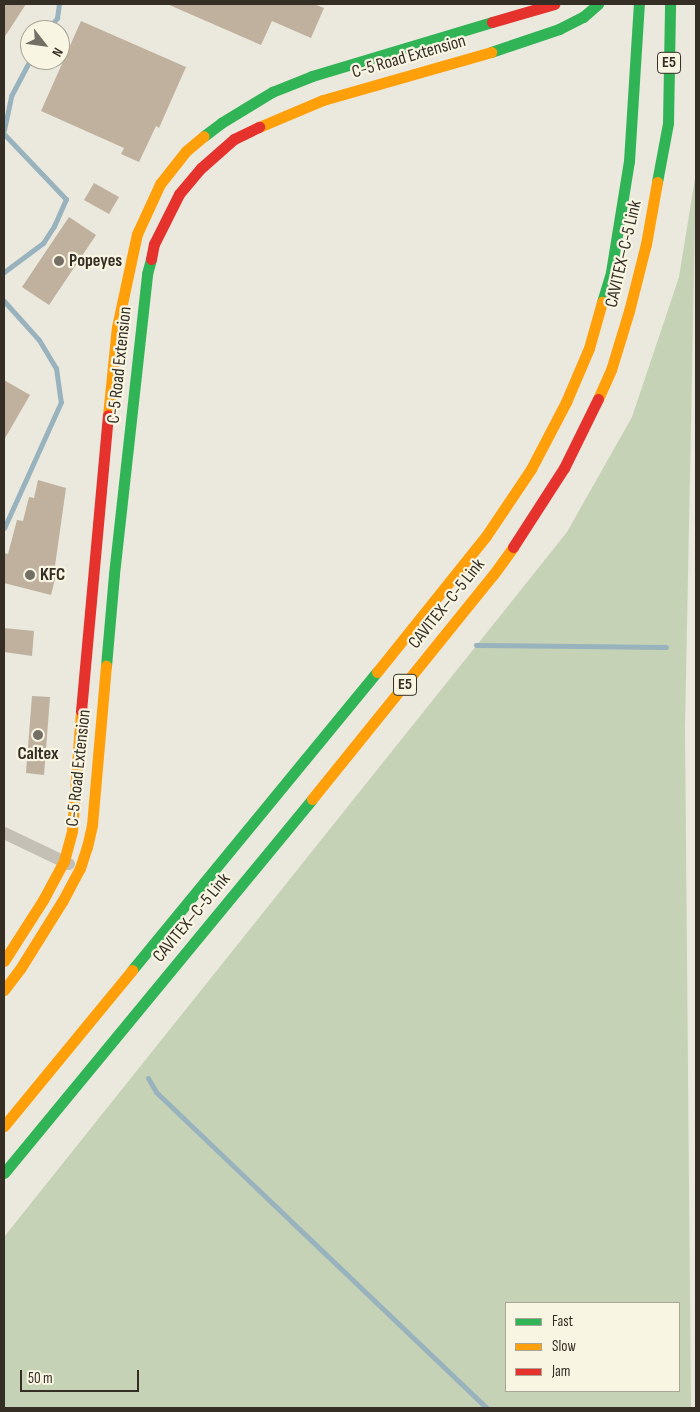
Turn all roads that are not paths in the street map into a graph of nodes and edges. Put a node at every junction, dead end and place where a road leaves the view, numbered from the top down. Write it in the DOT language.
graph roads {
  1 [pos="554,4"];
  2 [pos="598,4"];
  3 [pos="639,4"];
  4 [pos="670,4"];
  5 [pos="4,833"];
  6 [pos="64,861"];
  7 [pos="80,868"];
  8 [pos="4,961"];
  9 [pos="4,990"];
  10 [pos="4,1126"];
  11 [pos="4,1173"];
  1 -- 6 [label="main road, C-5 Road Extension"];
  2 -- 7 [label="main road, C-5 Road Extension"];
  3 -- 10 [label="main road, CAVITEX–C-5 Link / E5"];
  4 -- 11 [label="main road, CAVITEX–C-5 Link / E5"];
  5 -- 6 [label="street"];
  6 -- 7 [label="street"];
  6 -- 8 [label="main road, C-5 Road Extension"];
  7 -- 9 [label="main road, C-5 Road Extension"];
}
